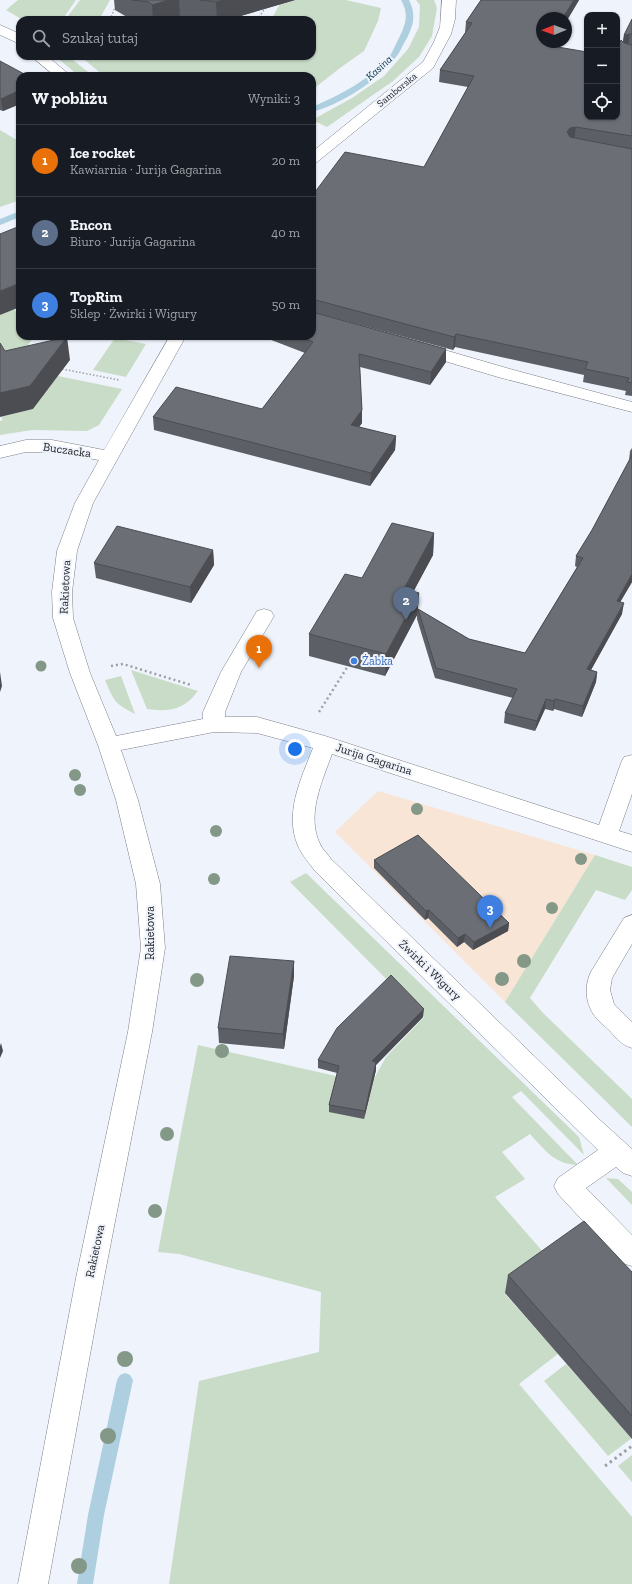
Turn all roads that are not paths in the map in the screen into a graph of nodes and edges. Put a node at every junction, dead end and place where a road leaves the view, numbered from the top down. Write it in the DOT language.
graph roads {
  1 [pos="449,0"];
  2 [pos="0,29"];
  3 [pos="16,38"];
  4 [pos="0,43"];
  5 [pos="16,48"];
  6 [pos="43,60"];
  7 [pos="59,72"];
  8 [pos="316,156"];
  9 [pos="176,340"];
  10 [pos="404,344"];
  11 [pos="632,407"];
  12 [pos="0,452"];
  13 [pos="110,457"];
  14 [pos="264,616"];
  15 [pos="214,724"];
  16 [pos="325,744"];
  17 [pos="109,746"];
  18 [pos="632,763"];
  19 [pos="606,836"];
  20 [pos="632,844"];
  21 [pos="631,927"];
  22 [pos="632,1038"];
  23 [pos="625,1158"];
  24 [pos="632,1254"];
  25 [pos="33,1584"];
  1 -- 8 [label="street, Samborska"];
  2 -- 3 [label="street"];
  4 -- 5 [label="street"];
  6 -- 7 [label="street"];
  9 -- 13 [label="street, Rakietowa"];
  10 -- 11 [label="street"];
  12 -- 13 [label="street, Buczacka"];
  13 -- 17 [label="street, Rakietowa"];
  14 -- 15 [label="street"];
  15 -- 16 [label="street, Jurija Gagarina"];
  15 -- 17 [label="street, Jurija Gagarina"];
  16 -- 19 [label="street, Jurija Gagarina"];
  16 -- 23 [label="street, Żwirki i Wigury"];
  17 -- 25 [label="street, Rakietowa"];
  18 -- 19 [label="street"];
  19 -- 20 [label="street, Jurija Gagarina"];
  21 -- 22 [label="street"];
  23 -- 24 [label="street"];
}
